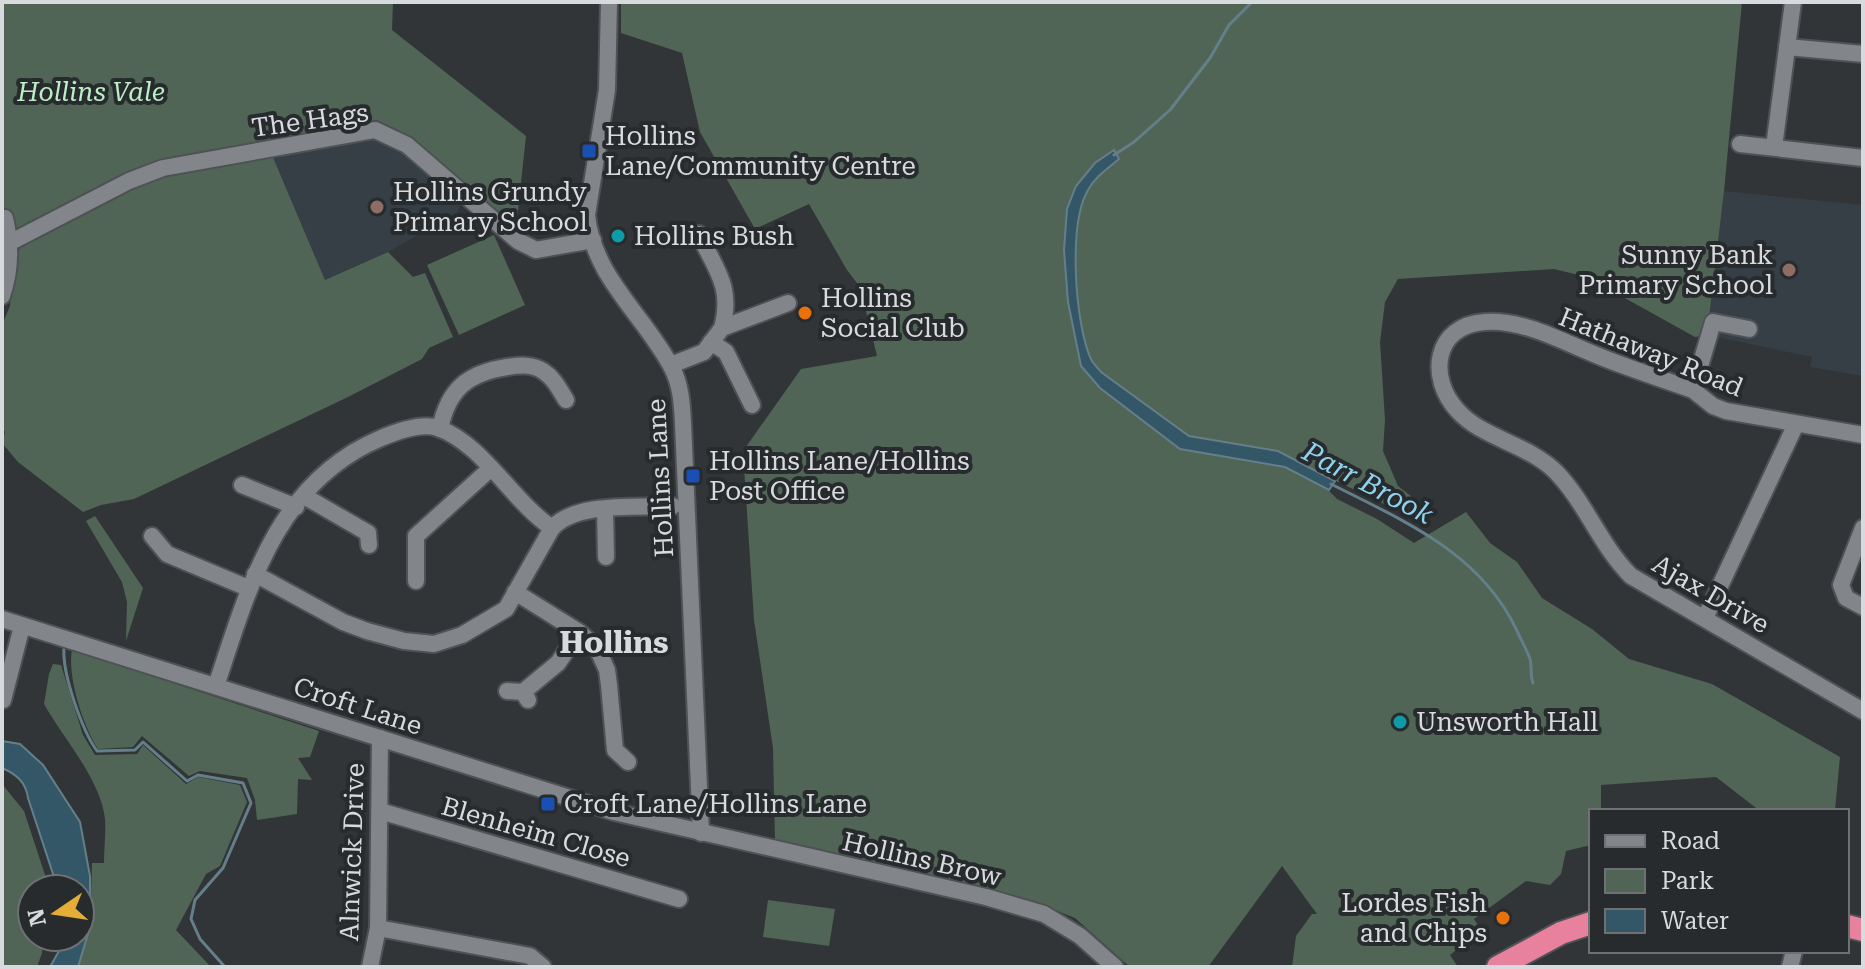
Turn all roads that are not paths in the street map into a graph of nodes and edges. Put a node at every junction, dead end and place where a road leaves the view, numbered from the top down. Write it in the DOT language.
graph roads {
  1 [pos="609,2"];
  2 [pos="1793,2"];
  3 [pos="1787,47"];
  4 [pos="1863,54"];
  5 [pos="1740,144"];
  6 [pos="1774,147"];
  7 [pos="1863,158"];
  8 [pos="5,218"];
  9 [pos="699,234"];
  10 [pos="593,240"];
  11 [pos="11,242"];
  12 [pos="2,296"];
  13 [pos="788,303"];
  14 [pos="722,328"];
  15 [pos="1749,329"];
  16 [pos="711,342"];
  17 [pos="1440,357"];
  18 [pos="671,365"];
  19 [pos="1693,390"];
  20 [pos="566,400"];
  21 [pos="752,405"];
  22 [pos="1796,424"];
  23 [pos="440,429"];
  24 [pos="1863,435"];
  25 [pos="490,469"];
  26 [pos="242,485"];
  27 [pos="300,502"];
  28 [pos="673,506"];
  29 [pos="605,510"];
  30 [pos="552,528"];
  31 [pos="1863,528"];
  32 [pos="152,536"];
  33 [pos="369,545"];
  34 [pos="606,557"];
  35 [pos="252,581"];
  36 [pos="416,581"];
  37 [pos="515,592"];
  38 [pos="1863,607"];
  39 [pos="1705,618"];
  40 [pos="2,619"];
  41 [pos="22,626"];
  42 [pos="579,632"];
  43 [pos="216,686"];
  44 [pos="519,694"];
  45 [pos="3,700"];
  46 [pos="1863,711"];
  47 [pos="380,738"];
  48 [pos="628,762"];
  49 [pos="380,811"];
  50 [pos="701,833"];
  51 [pos="679,899"];
  52 [pos="1589,924"];
  53 [pos="378,928"];
  54 [pos="370,967"];
  55 [pos="543,967"];
  56 [pos="1115,967"];
  57 [pos="1498,967"];
  1 -- 10 [label="street, Hollins Lane"];
  2 -- 3 [label="street"];
  3 -- 4 [label="street"];
  3 -- 6 [label="street"];
  5 -- 6 [label="street"];
  6 -- 7 [label="street"];
  8 -- 11 [label="street"];
  9 -- 14 [label="street"];
  10 -- 11 [label="street, The Hags"];
  10 -- 18 [label="street, Hollins Lane"];
  11 -- 12 [label="street"];
  13 -- 14 [label="street"];
  14 -- 16 [label="street"];
  15 -- 19 [label="street"];
  16 -- 18 [label="street"];
  16 -- 21 [label="street"];
  17 -- 19 [label="street, Hathaway Road"];
  17 -- 39 [label="street, Ajax Drive"];
  18 -- 50 [label="street, Hollins Lane"];
  19 -- 22 [label="street, Hathaway Road"];
  20 -- 23 [label="street"];
  22 -- 24 [label="street, Hathaway Road"];
  22 -- 39 [label="street"];
  23 -- 25 [label="street"];
  23 -- 27 [label="street"];
  25 -- 30 [label="street"];
  25 -- 36 [label="street"];
  26 -- 27 [label="street"];
  27 -- 33 [label="street"];
  27 -- 35 [label="street"];
  28 -- 29 [label="street"];
  29 -- 30 [label="street"];
  29 -- 34 [label="street"];
  30 -- 37 [label="street"];
  31 -- 38 [label="street"];
  32 -- 35 [label="street"];
  35 -- 37 [label="street"];
  35 -- 43 [label="street"];
  37 -- 42 [label="street"];
  39 -- 46 [label="street, Ajax Drive"];
  40 -- 41 [label="street, Croft Lane"];
  41 -- 43 [label="street, Croft Lane"];
  41 -- 45 [label="street"];
  42 -- 44 [label="street"];
  42 -- 48 [label="street"];
  43 -- 47 [label="street, Croft Lane"];
  47 -- 49 [label="street, Alnwick Drive"];
  47 -- 50 [label="street, Croft Lane"];
  49 -- 51 [label="street, Blenheim Close"];
  49 -- 53 [label="street, Alnwick Drive"];
  50 -- 56 [label="street, Hollins Brow"];
  52 -- 57 [label="highway"];
  53 -- 54 [label="street, Alnwick Drive"];
  53 -- 55 [label="street"];
}
